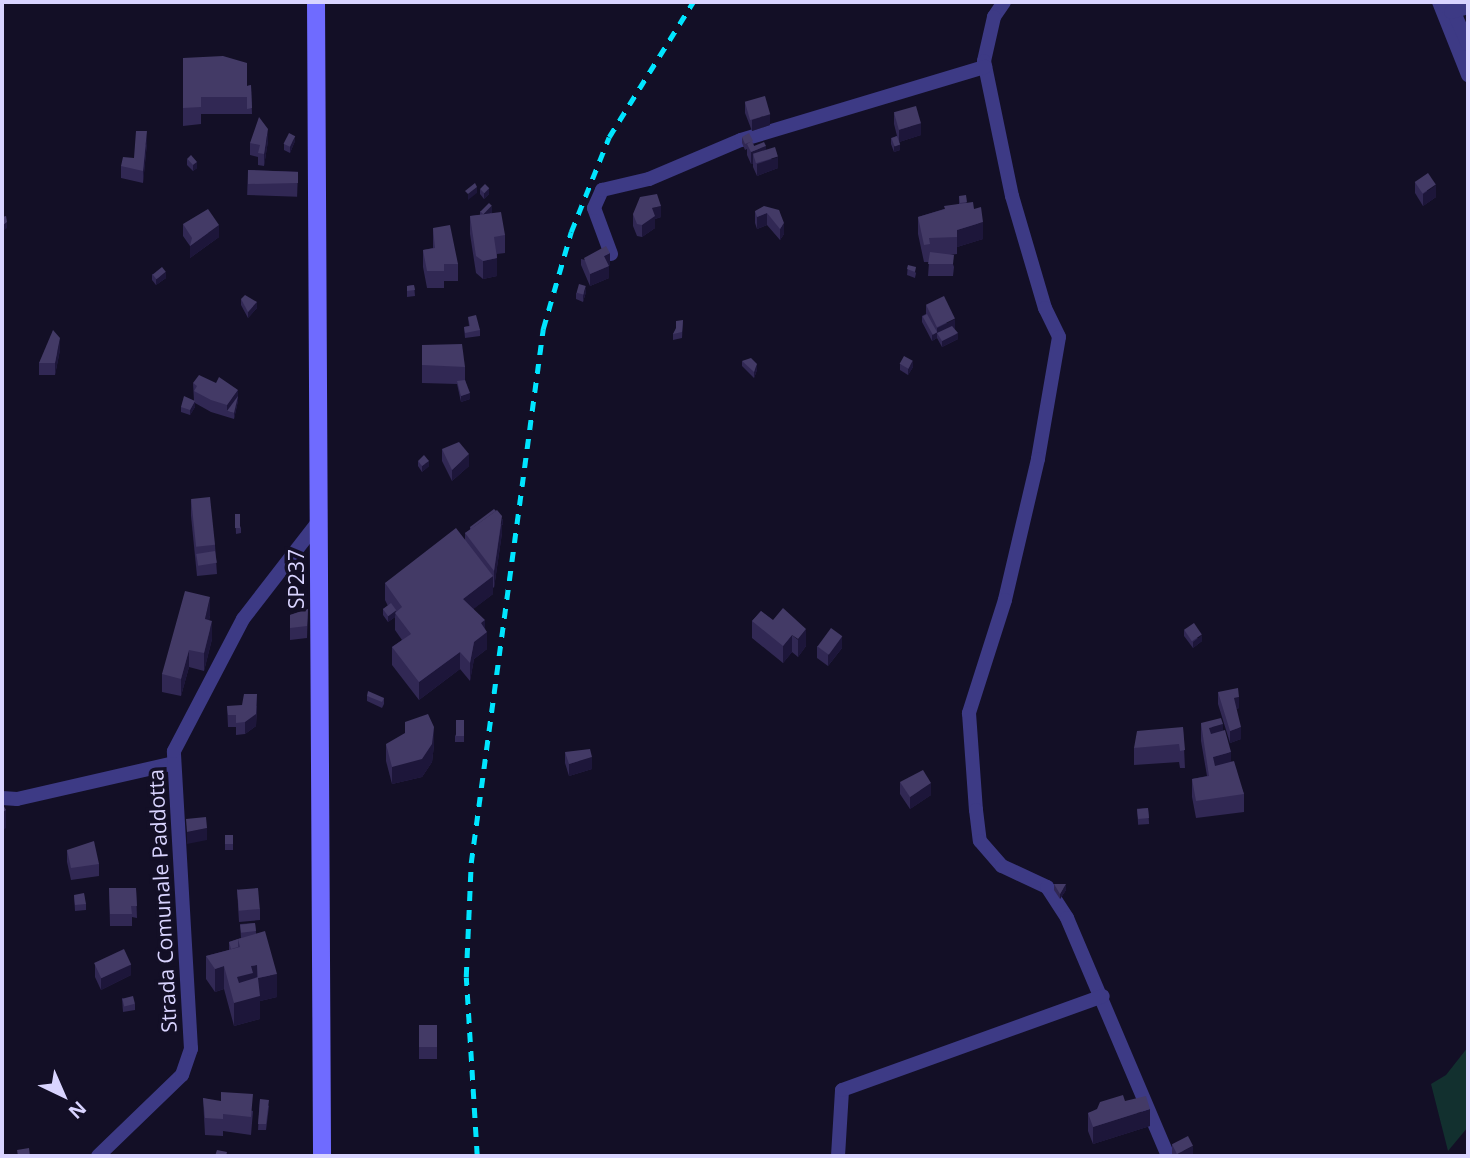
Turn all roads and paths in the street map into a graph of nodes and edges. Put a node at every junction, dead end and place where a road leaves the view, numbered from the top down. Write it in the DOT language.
graph roads {
  1 [pos="316,2"];
  2 [pos="1004,2"];
  3 [pos="1444,5"];
  4 [pos="1468,7"];
  5 [pos="1468,44"];
  6 [pos="985,67"];
  7 [pos="1468,75"];
  8 [pos="611,254"];
  9 [pos="318,522"];
  10 [pos="174,763"];
  11 [pos="2,798"];
  12 [pos="1104,996"];
  13 [pos="98,1156"];
  14 [pos="322,1156"];
  15 [pos="838,1156"];
  16 [pos="1168,1156"];
  1 -- 9 [label="main road, SP237 / SP237"];
  2 -- 6 [label="street"];
  3 -- 4 [label="street"];
  3 -- 5 [label="street"];
  3 -- 7 [label="street"];
  6 -- 8 [label="street"];
  6 -- 12 [label="street"];
  9 -- 10 [label="street, Strada Comunale Paddotta"];
  9 -- 14 [label="main road, SP237 / SP237"];
  10 -- 11 [label="street"];
  10 -- 13 [label="street, Strada Comunale Paddotta"];
  12 -- 15 [label="street"];
  12 -- 16 [label="street"];
}
